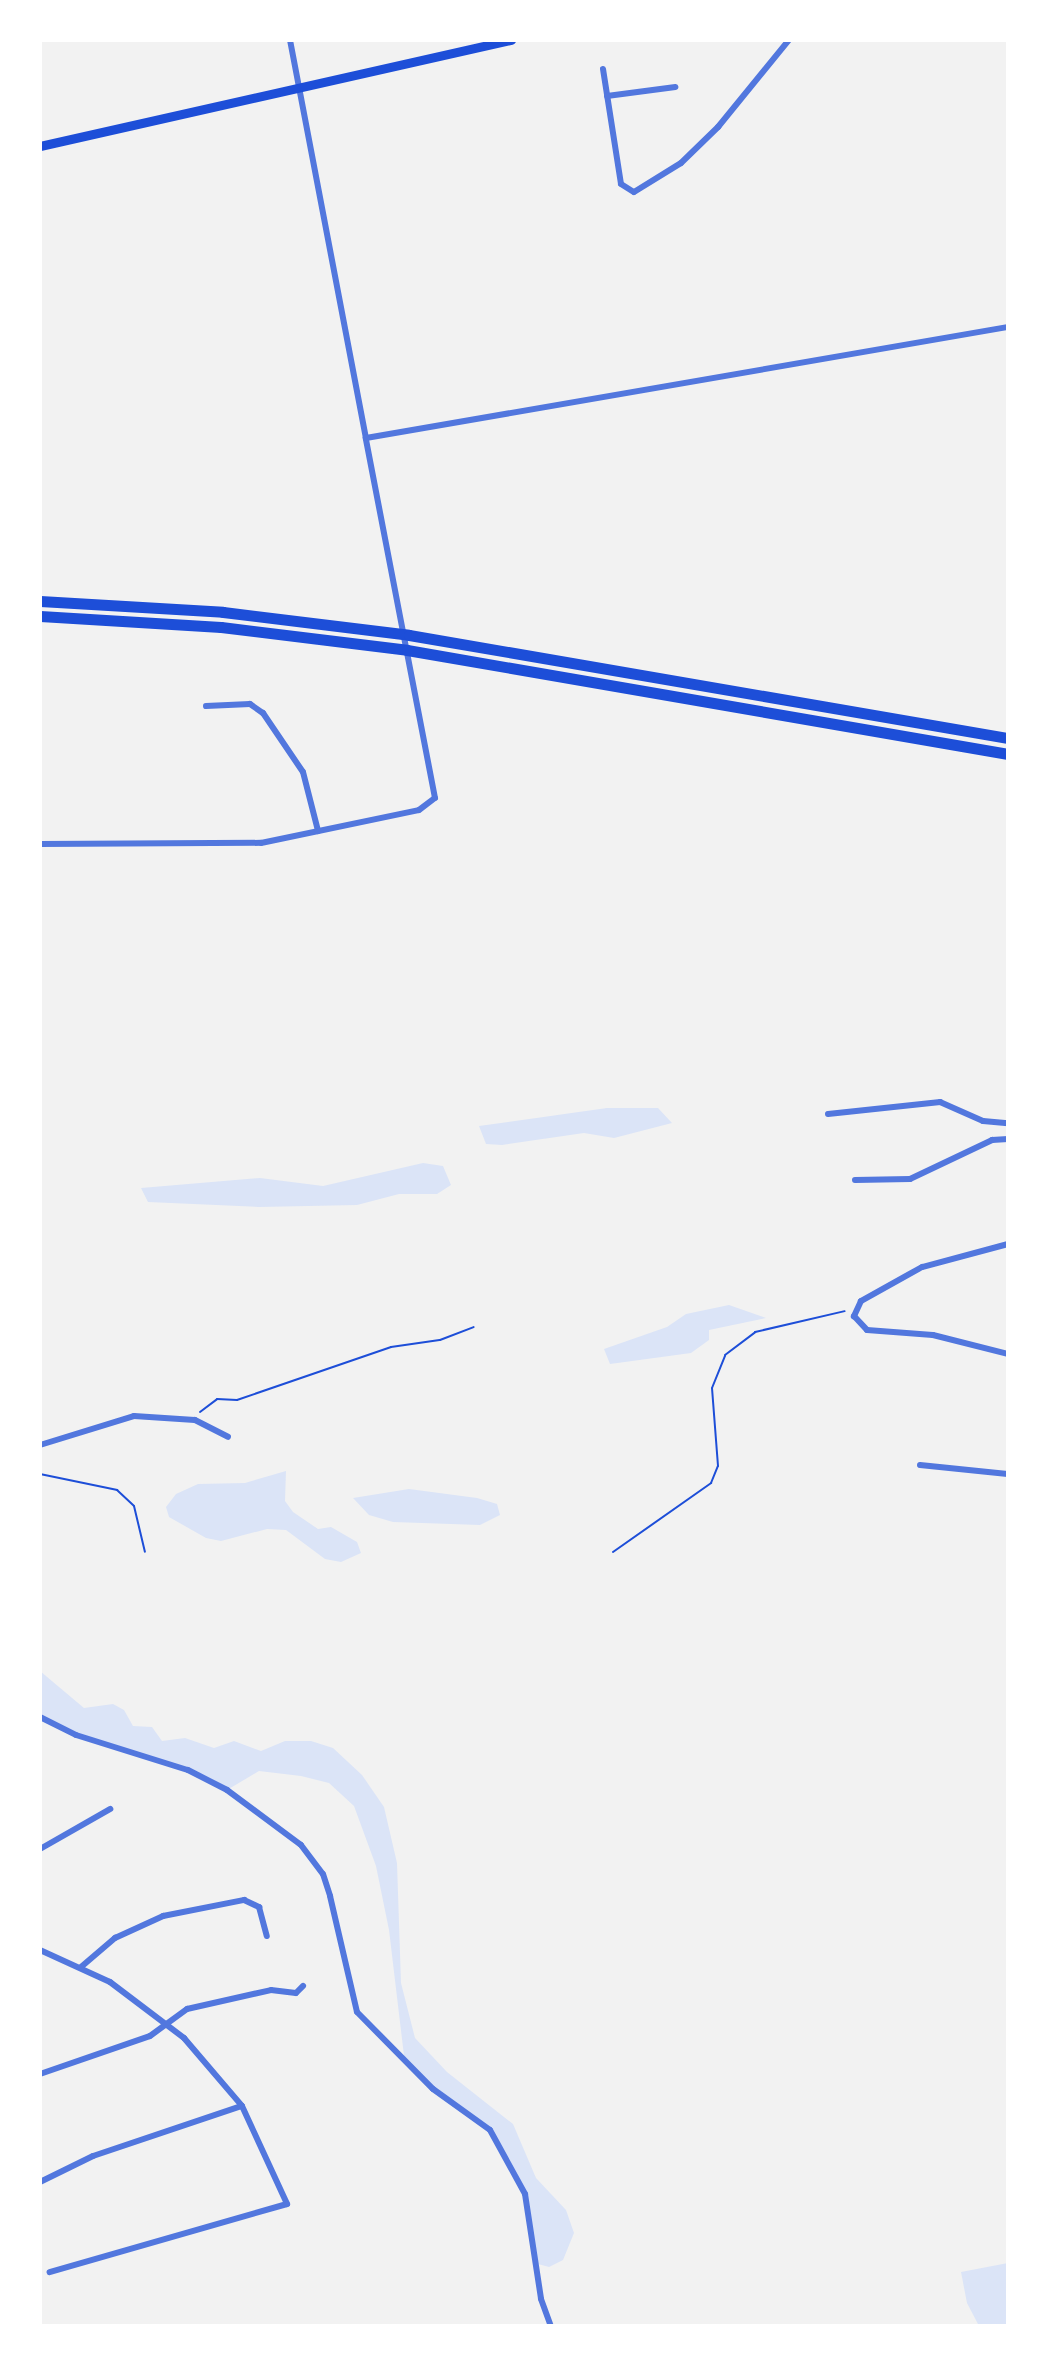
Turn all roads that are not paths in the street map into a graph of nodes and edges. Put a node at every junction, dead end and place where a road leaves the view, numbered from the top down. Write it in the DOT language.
graph roads {
  1 [pos="290,40"];
  2 [pos="511,40"];
  3 [pos="789,40"];
  4 [pos="603,69"];
  5 [pos="298,87"];
  6 [pos="675,87"];
  7 [pos="607,96"];
  8 [pos="40,146"];
  9 [pos="1008,327"];
  10 [pos="366,438"];
  11 [pos="40,601"];
  12 [pos="40,616"];
  13 [pos="206,706"];
  14 [pos="1008,738"];
  15 [pos="1008,754"];
  16 [pos="318,831"];
  17 [pos="40,844"];
  18 [pos="828,1114"];
  19 [pos="1008,1123"];
  20 [pos="1008,1139"];
  21 [pos="855,1180"];
  22 [pos="1008,1244"];
  23 [pos="1008,1354"];
  24 [pos="228,1437"];
  25 [pos="40,1445"];
  26 [pos="920,1465"];
  27 [pos="1008,1474"];
  28 [pos="40,1717"];
  29 [pos="110,1809"];
  30 [pos="40,1849"];
  31 [pos="267,1936"];
  32 [pos="40,1950"];
  33 [pos="81,1967"];
  34 [pos="303,1986"];
  35 [pos="168,2023"];
  36 [pos="40,2074"];
  37 [pos="242,2106"];
  38 [pos="40,2182"];
  39 [pos="50,2272"];
  40 [pos="551,2326"];
  1 -- 5 [label="street"];
  2 -- 5 [label="main road"];
  3 -- 7 [label="street"];
  4 -- 7 [label="street"];
  5 -- 8 [label="main road"];
  5 -- 10 [label="street"];
  6 -- 7 [label="street"];
  9 -- 10 [label="street"];
  10 -- 16 [label="street"];
  11 -- 14 [label="highway"];
  12 -- 15 [label="highway"];
  13 -- 16 [label="street"];
  16 -- 17 [label="street"];
  18 -- 19 [label="street"];
  20 -- 21 [label="street"];
  22 -- 23 [label="street"];
  24 -- 25 [label="street"];
  26 -- 27 [label="street"];
  28 -- 40 [label="street"];
  29 -- 30 [label="street"];
  31 -- 33 [label="street"];
  32 -- 33 [label="street"];
  33 -- 35 [label="street"];
  34 -- 35 [label="street"];
  35 -- 36 [label="street"];
  35 -- 37 [label="street"];
  37 -- 38 [label="street"];
  37 -- 39 [label="street"];
}
